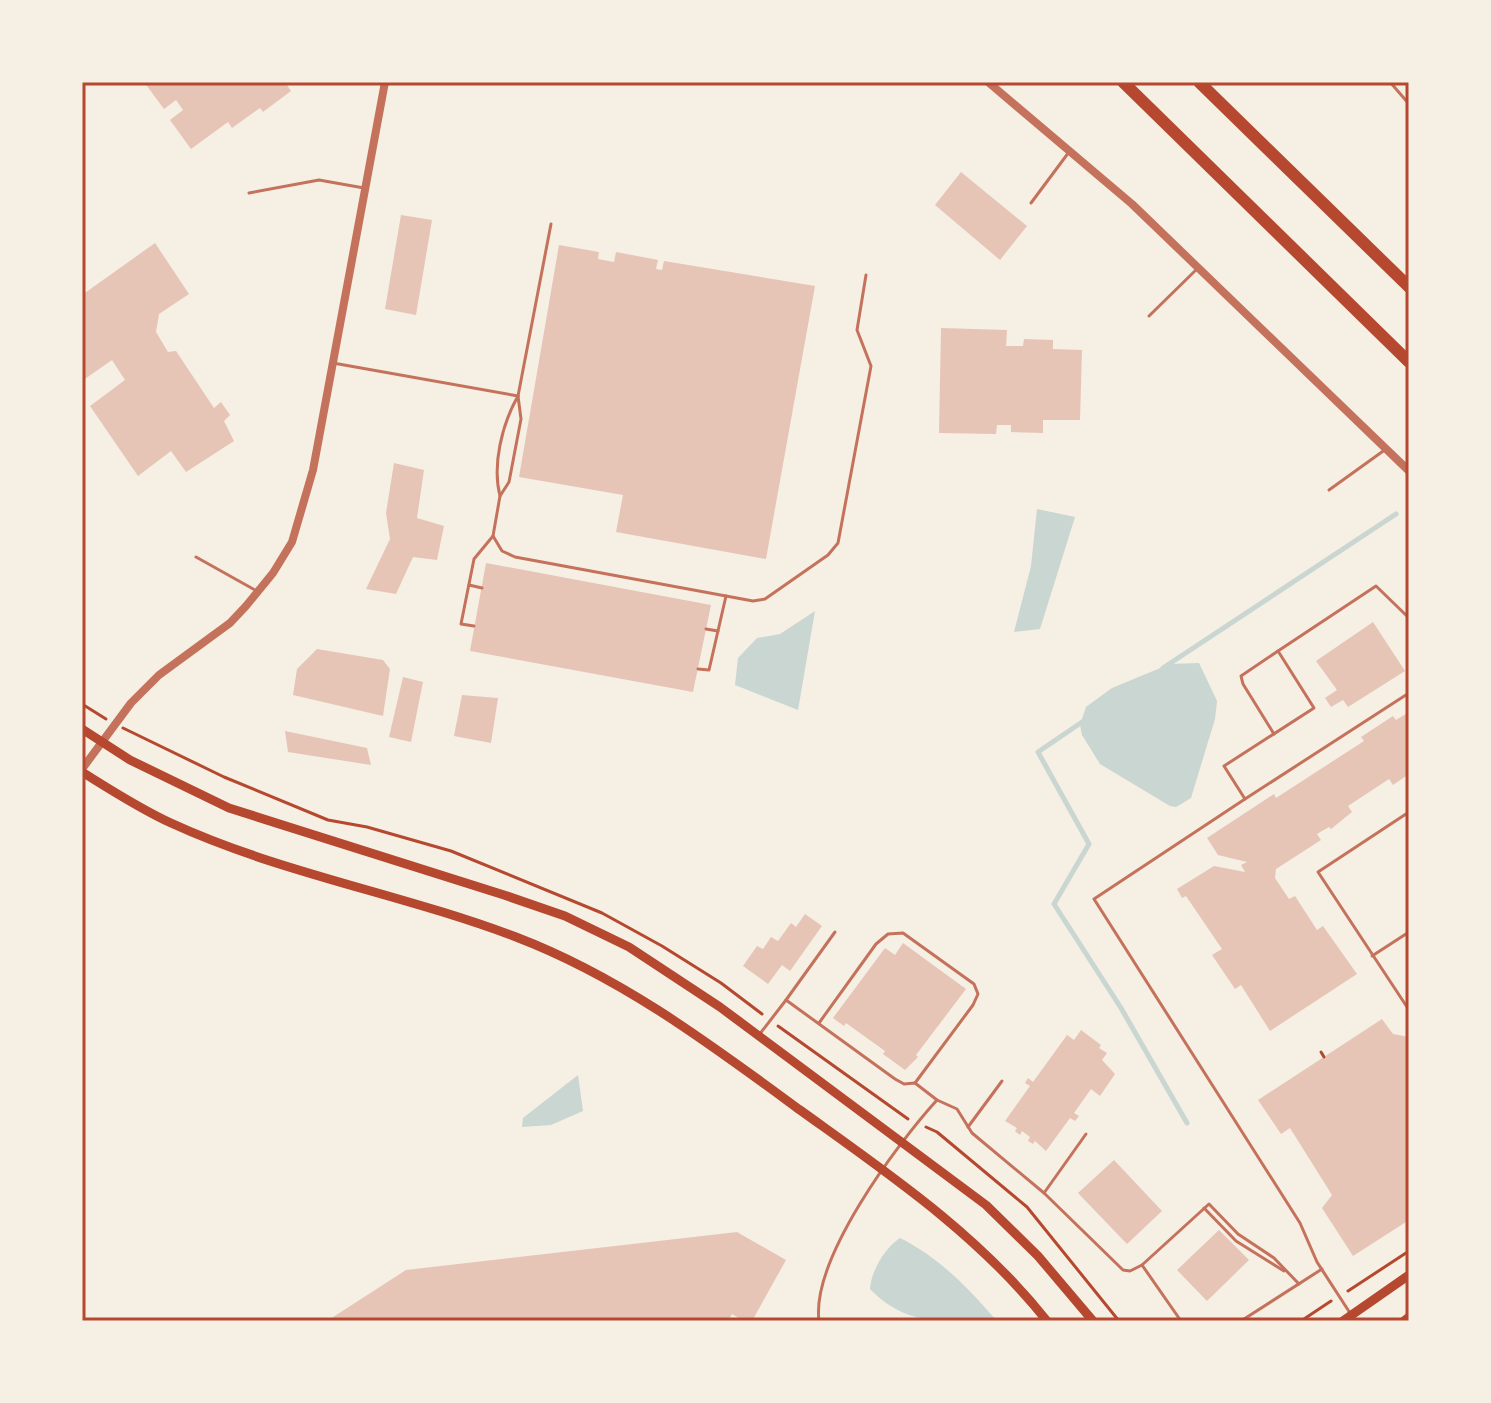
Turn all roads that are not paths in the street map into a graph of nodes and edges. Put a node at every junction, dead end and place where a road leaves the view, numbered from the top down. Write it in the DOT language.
graph roads {
  1 [pos="385,82"];
  2 [pos="988,82"];
  3 [pos="1123,82"];
  4 [pos="1199,82"];
  5 [pos="1390,82"];
  6 [pos="1409,104"];
  7 [pos="1070,150"];
  8 [pos="366,188"];
  9 [pos="249,193"];
  10 [pos="1031,203"];
  11 [pos="551,224"];
  12 [pos="1199,267"];
  13 [pos="866,275"];
  14 [pos="1409,287"];
  15 [pos="1149,316"];
  16 [pos="1409,362"];
  17 [pos="333,363"];
  18 [pos="518,396"];
  19 [pos="1386,449"];
  20 [pos="1409,471"];
  21 [pos="1329,490"];
  22 [pos="500,496"];
  23 [pos="493,536"];
  24 [pos="196,557"];
  25 [pos="469,585"];
  26 [pos="482,588"];
  27 [pos="258,592"];
  28 [pos="726,596"];
  29 [pos="1409,618"];
  30 [pos="474,626"];
  31 [pos="706,629"];
  32 [pos="718,631"];
  33 [pos="1278,651"];
  34 [pos="698,669"];
  35 [pos="1409,693"];
  36 [pos="82,729"];
  37 [pos="1274,734"];
  38 [pos="102,743"];
  39 [pos="82,770"];
  40 [pos="1245,799"];
  41 [pos="1409,812"];
  42 [pos="835,932"];
  43 [pos="1409,932"];
  44 [pos="1372,956"];
  45 [pos="786,1000"];
  46 [pos="1409,1010"];
  47 [pos="819,1023"];
  48 [pos="759,1035"];
  49 [pos="1002,1081"];
  50 [pos="915,1083"];
  51 [pos="937,1100"];
  52 [pos="968,1127"];
  53 [pos="1086,1134"];
  54 [pos="904,1142"];
  55 [pos="884,1168"];
  56 [pos="1044,1193"];
  57 [pos="1142,1265"];
  58 [pos="1322,1269"];
  59 [pos="1409,1275"];
  60 [pos="1299,1284"];
  61 [pos="1347,1317"];
  62 [pos="1409,1317"];
  63 [pos="819,1321"];
  64 [pos="1047,1321"];
  65 [pos="1093,1321"];
  66 [pos="1181,1321"];
  67 [pos="1241,1321"];
  68 [pos="1404,1321"];
  1 -- 8 [label="street"];
  2 -- 7 [label="street"];
  3 -- 16 [label="highway"];
  4 -- 14 [label="highway"];
  5 -- 6 [label="lane"];
  7 -- 10 [label="lane"];
  7 -- 12 [label="street"];
  8 -- 9 [label="lane"];
  8 -- 17 [label="street"];
  11 -- 18 [label="lane"];
  12 -- 15 [label="lane"];
  12 -- 19 [label="street"];
  13 -- 28 [label="lane"];
  17 -- 18 [label="lane"];
  17 -- 27 [label="street"];
  18 -- 22 [label="lane"];
  18 -- 22 [label="lane"];
  19 -- 20 [label="street"];
  19 -- 21 [label="lane"];
  22 -- 23 [label="lane"];
  23 -- 25 [label="lane"];
  23 -- 28 [label="lane"];
  24 -- 27 [label="lane"];
  25 -- 26 [label="lane"];
  25 -- 30 [label="lane"];
  27 -- 38 [label="street"];
  28 -- 32 [label="lane"];
  29 -- 33 [label="lane"];
  31 -- 32 [label="lane"];
  32 -- 34 [label="lane"];
  33 -- 37 [label="lane"];
  33 -- 37 [label="lane"];
  35 -- 40 [label="lane"];
  36 -- 38 [label="main road"];
  37 -- 40 [label="lane"];
  38 -- 39 [label="street"];
  38 -- 48 [label="main road"];
  39 -- 55 [label="main road"];
  40 -- 58 [label="lane"];
  41 -- 44 [label="lane"];
  42 -- 45 [label="lane"];
  43 -- 44 [label="lane"];
  44 -- 46 [label="lane"];
  45 -- 47 [label="lane"];
  45 -- 48 [label="lane"];
  47 -- 50 [label="lane"];
  47 -- 50 [label="lane"];
  48 -- 54 [label="main road"];
  49 -- 52 [label="lane"];
  50 -- 51 [label="lane"];
  51 -- 52 [label="lane"];
  51 -- 54 [label="lane"];
  52 -- 56 [label="lane"];
  53 -- 56 [label="lane"];
  54 -- 55 [label="lane"];
  54 -- 65 [label="main road"];
  55 -- 63 [label="lane"];
  55 -- 64 [label="main road"];
  56 -- 57 [label="lane"];
  57 -- 60 [label="lane"];
  57 -- 66 [label="lane"];
  58 -- 60 [label="lane"];
  58 -- 61 [label="lane"];
  59 -- 61 [label="main road"];
  60 -- 67 [label="lane"];
  62 -- 68 [label="main road"];
}
